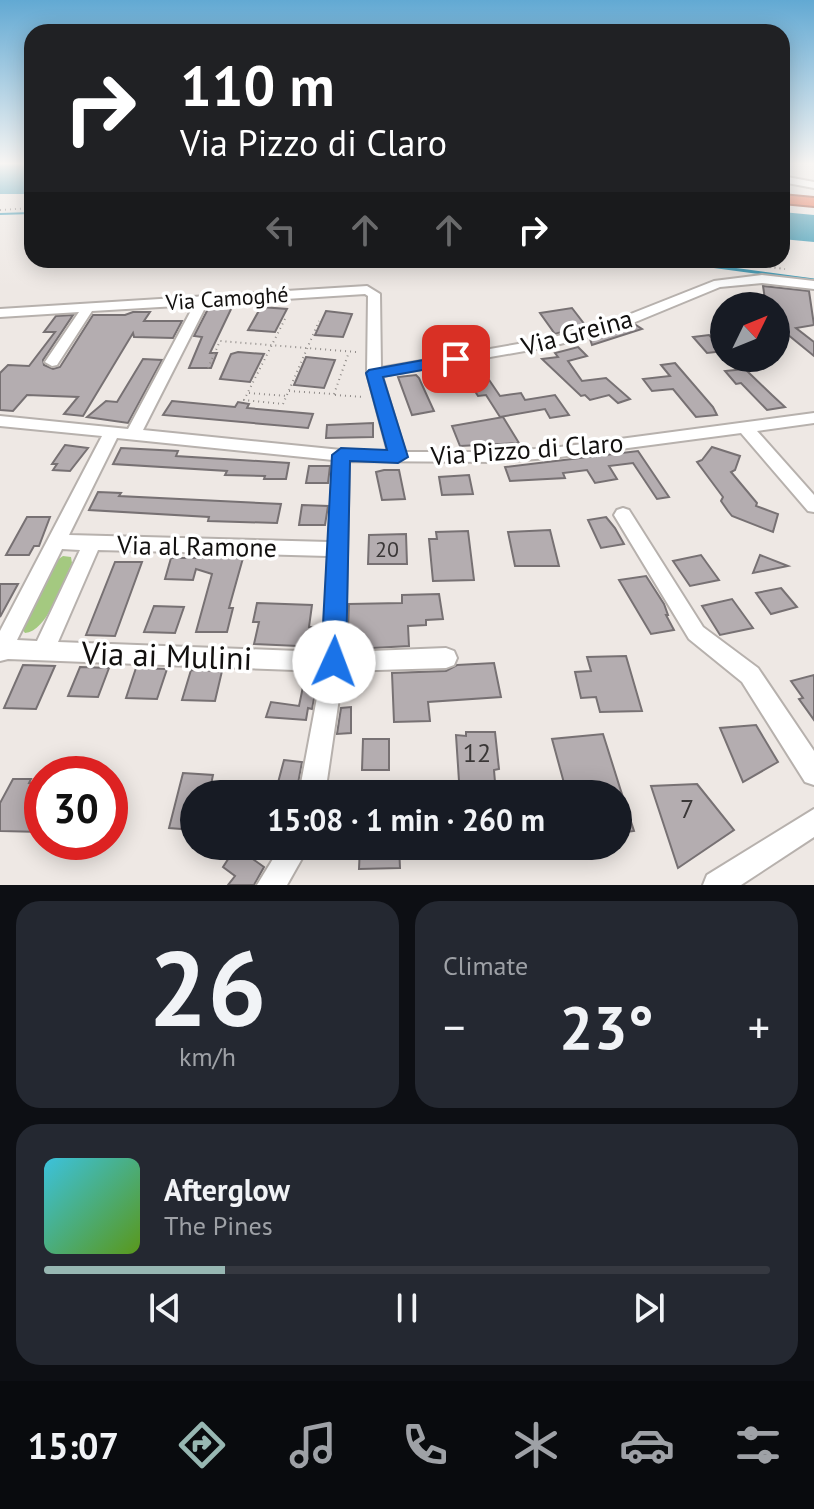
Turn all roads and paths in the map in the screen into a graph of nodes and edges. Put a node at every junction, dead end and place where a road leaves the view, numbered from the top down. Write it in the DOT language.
graph roads {
  1 [pos="24,208"];
  2 [pos="0,210"];
  3 [pos="778,268"];
  4 [pos="786,269"];
  5 [pos="814,285"];
  6 [pos="203,299"];
  7 [pos="88,307"];
  8 [pos="0,313"];
  9 [pos="285,319"];
  10 [pos="319,321"];
  11 [pos="270,345"];
  12 [pos="309,348"];
  13 [pos="349,351"];
  14 [pos="356,352"];
  15 [pos="52,362"];
  16 [pos="208,368"];
  17 [pos="374,373"];
  18 [pos="289,391"];
  19 [pos="248,392"];
  20 [pos="334,394"];
  21 [pos="287,396"];
  22 [pos="383,399"];
  23 [pos="814,418"];
  24 [pos="0,421"];
  25 [pos="745,427"];
  26 [pos="112,432"];
  27 [pos="133,434"];
  28 [pos="341,455"];
  29 [pos="398,457"];
  30 [pos="814,506"];
  31 [pos="623,515"];
  32 [pos="56,542"];
  33 [pos="92,543"];
  34 [pos="337,549"];
  35 [pos="0,650"];
  36 [pos="43,651"];
  37 [pos="446,658"];
  38 [pos="334,662"];
  39 [pos="814,773"];
  40 [pos="314,780"];
  41 [pos="814,822"];
  42 [pos="287,860"];
  43 [pos="271,885"];
  44 [pos="717,885"];
  1 -- 2 [label="path"];
  3 -- 4 [label="path"];
  5 -- 17 [label="street, Via Greina"];
  6 -- 7 [label="street, Via Camoghé"];
  6 -- 17 [label="street, Via Camoghé"];
  6 -- 27 [label="street"];
  7 -- 8 [label="street, Via Camoghé"];
  7 -- 15 [label="street"];
  9 -- 11 [label="path"];
  10 -- 12 [label="path"];
  11 -- 12 [label="path"];
  11 -- 16 [label="path"];
  11 -- 19 [label="path"];
  12 -- 13 [label="path"];
  12 -- 18 [label="path"];
  13 -- 14 [label="path"];
  13 -- 20 [label="path"];
  17 -- 22 [label="street"];
  18 -- 20 [label="path"];
  18 -- 21 [label="path"];
  19 -- 21 [label="path"];
  19 -- 21 [label="path"];
  20 -- 22 [label="path"];
  22 -- 29 [label="street"];
  23 -- 25 [label="street, Via Pizzo di Claro"];
  24 -- 26 [label="street, Via Pizzo di Claro"];
  25 -- 29 [label="street, Via Pizzo di Claro"];
  25 -- 30 [label="street"];
  26 -- 27 [label="street, Via Pizzo di Claro"];
  26 -- 32 [label="street"];
  27 -- 28 [label="street, Via Pizzo di Claro"];
  28 -- 29 [label="street, Via Pizzo di Claro"];
  28 -- 34 [label="street"];
  31 -- 39 [label="street"];
  32 -- 33 [label="street, Via al Ramone"];
  32 -- 35 [label="street"];
  33 -- 34 [label="street, Via al Ramone"];
  33 -- 36 [label="street"];
  34 -- 38 [label="street"];
  35 -- 36 [label="street, Via ai Mulini"];
  36 -- 38 [label="street, Via ai Mulini"];
  37 -- 38 [label="street, Via ai Mulini"];
  38 -- 40 [label="street"];
  41 -- 44 [label="street"];
  42 -- 43 [label="street"];
}
